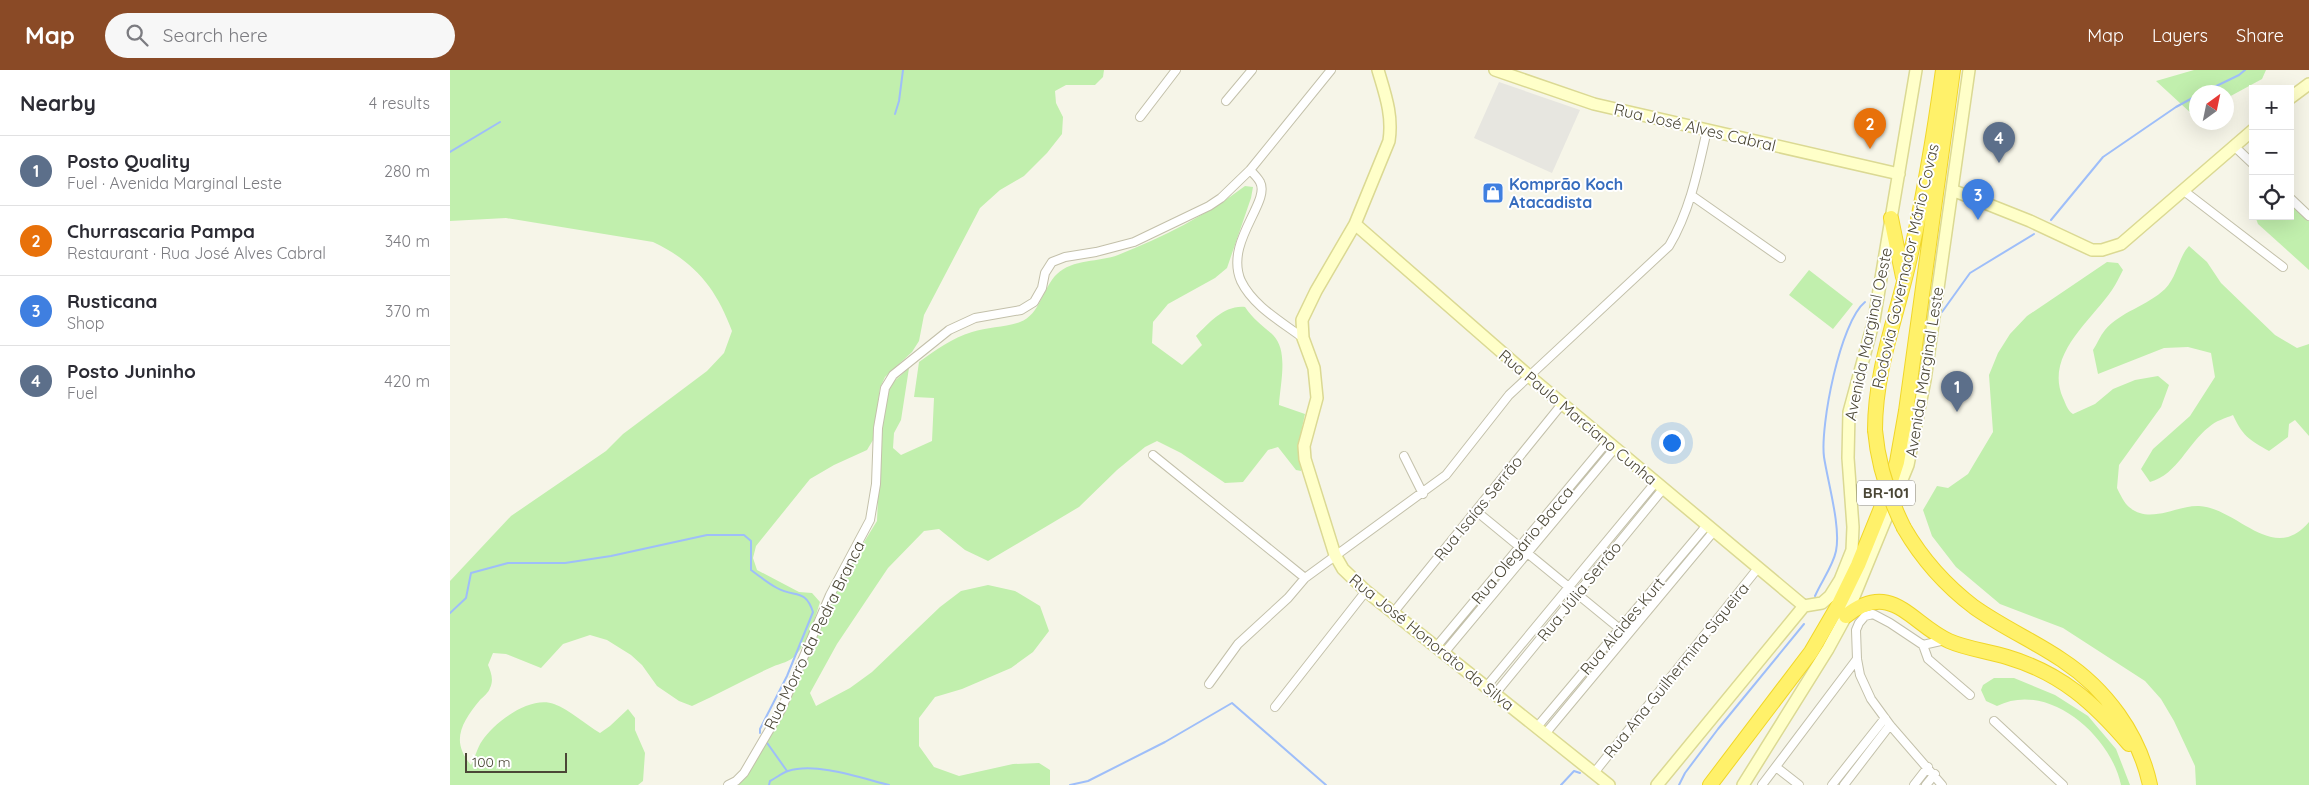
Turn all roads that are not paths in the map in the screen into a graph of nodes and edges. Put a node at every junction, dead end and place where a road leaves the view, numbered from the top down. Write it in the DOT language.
graph roads {
  1 [pos="1176,70"];
  2 [pos="1252,70"];
  3 [pos="1331,70"];
  4 [pos="1378,70"];
  5 [pos="1494,70"];
  6 [pos="1916,70"];
  7 [pos="1943,70"];
  8 [pos="1952,70"];
  9 [pos="1969,70"];
  10 [pos="2309,84"];
  11 [pos="2294,95"];
  12 [pos="1226,101"];
  13 [pos="1140,117"];
  14 [pos="1707,130"];
  15 [pos="2249,133"];
  16 [pos="2234,146"];
  17 [pos="2249,160"];
  18 [pos="1250,170"];
  19 [pos="1899,174"];
  20 [pos="1952,190"];
  21 [pos="2184,191"];
  22 [pos="1691,195"];
  23 [pos="2294,202"];
  24 [pos="2309,216"];
  25 [pos="1891,218"];
  26 [pos="1355,224"];
  27 [pos="1781,258"];
  28 [pos="2283,267"];
  29 [pos="1904,283"];
  30 [pos="1303,338"];
  31 [pos="1528,376"];
  32 [pos="1562,404"];
  33 [pos="1611,445"];
  34 [pos="1154,454"];
  35 [pos="1404,456"];
  36 [pos="1659,486"];
  37 [pos="1422,494"];
  38 [pos="1476,510"];
  39 [pos="1711,528"];
  40 [pos="1520,547"];
  41 [pos="1528,553"];
  42 [pos="1335,555"];
  43 [pos="1758,568"];
  44 [pos="1305,578"];
  45 [pos="1569,587"];
  46 [pos="1366,591"];
  47 [pos="1577,594"];
  48 [pos="1804,606"];
  49 [pos="1394,613"];
  50 [pos="1846,616"];
  51 [pos="1622,627"];
  52 [pos="1631,631"];
  53 [pos="1531,633"];
  54 [pos="1539,640"];
  55 [pos="1947,640"];
  56 [pos="1923,645"];
  57 [pos="1440,650"];
  58 [pos="1857,659"];
  59 [pos="1209,684"];
  60 [pos="1490,690"];
  61 [pos="1970,695"];
  62 [pos="1275,707"];
  63 [pos="1885,718"];
  64 [pos="1994,721"];
  65 [pos="1890,725"];
  66 [pos="1541,731"];
  67 [pos="2143,760"];
  68 [pos="1776,767"];
  69 [pos="1928,767"];
  70 [pos="1935,774"];
  71 [pos="1599,781"];
  72 [pos="728,785"];
  73 [pos="1657,785"];
  74 [pos="1710,785"];
  75 [pos="1743,785"];
  76 [pos="1762,785"];
  77 [pos="1799,785"];
  78 [pos="1832,785"];
  79 [pos="1844,785"];
  80 [pos="1914,785"];
  81 [pos="1926,785"];
  82 [pos="1942,785"];
  83 [pos="2063,785"];
  84 [pos="2150,785"];
  1 -- 13 [label="street"];
  2 -- 12 [label="street"];
  3 -- 18 [label="street, Rua Morro da Pedra Branca"];
  4 -- 26 [label="main road, Rua José Honorato da Silva"];
  5 -- 14 [label="main road, Rua José Alves Cabral"];
  6 -- 19 [label="main road, Avenida Marginal Oeste"];
  7 -- 29 [label="highway, Rodovia Governador Mário Covas / BR-101"];
  8 -- 74 [label="highway, Rodovia Governador Mário Covas / BR-101"];
  9 -- 20 [label="main road, Avenida Marginal Leste"];
  10 -- 11 [label="main road"];
  14 -- 19 [label="main road, Rua José Alves Cabral"];
  14 -- 22 [label="street"];
  15 -- 16 [label="main road"];
  16 -- 17 [label="street"];
  16 -- 21 [label="main road"];
  18 -- 30 [label="street"];
  18 -- 72 [label="street, Rua Morro da Pedra Branca"];
  19 -- 25 [label="main road, Avenida Marginal Oeste"];
  20 -- 21 [label="main road"];
  20 -- 50 [label="main road, Avenida Marginal Leste"];
  21 -- 28 [label="street"];
  22 -- 27 [label="street"];
  22 -- 31 [label="street"];
  23 -- 24 [label="street"];
  25 -- 29 [label="highway"];
  25 -- 48 [label="main road, Avenida Marginal Oeste"];
  26 -- 30 [label="main road, Rua José Honorato da Silva"];
  26 -- 31 [label="main road, Rua Paulo Marciano Cunha"];
  29 -- 67 [label="highway, Rodovia Governador Mário Covas / BR-101, bridge"];
  30 -- 42 [label="main road, Rua José Honorato da Silva"];
  31 -- 32 [label="main road, Rua Paulo Marciano Cunha"];
  31 -- 37 [label="street"];
  32 -- 33 [label="main road, Rua Paulo Marciano Cunha"];
  32 -- 38 [label="street, Rua Isaías Serrão"];
  33 -- 36 [label="main road, Rua Paulo Marciano Cunha"];
  33 -- 40 [label="street, Rua Olegário Bacca"];
  33 -- 41 [label="street, Rua Olegário Bacca"];
  34 -- 44 [label="street"];
  35 -- 37 [label="street"];
  36 -- 39 [label="main road, Rua Paulo Marciano Cunha"];
  36 -- 45 [label="street, Rua Júlia Serrão"];
  36 -- 47 [label="street, Rua Júlia Serrão"];
  37 -- 42 [label="street"];
  38 -- 40 [label="street"];
  38 -- 49 [label="street, Rua Isaías Serrão"];
  39 -- 43 [label="main road, Rua Paulo Marciano Cunha"];
  39 -- 51 [label="street, Rua Alcides Kurt"];
  39 -- 52 [label="street, Rua Alcides Kurt"];
  40 -- 41 [label="street"];
  40 -- 57 [label="street, Rua Olegário Bacca"];
  41 -- 45 [label="street"];
  41 -- 57 [label="street, Rua Olegário Bacca"];
  42 -- 44 [label="street"];
  42 -- 46 [label="main road, Rua José Honorato da Silva"];
  43 -- 48 [label="main road, Rua Paulo Marciano Cunha"];
  43 -- 71 [label="street, Rua Ana Guilhermina Siqueira"];
  44 -- 59 [label="street"];
  45 -- 47 [label="street"];
  45 -- 53 [label="street, Rua Júlia Serrão"];
  46 -- 49 [label="main road, Rua José Honorato da Silva"];
  46 -- 62 [label="street"];
  47 -- 51 [label="street"];
  47 -- 54 [label="street, Rua Júlia Serrão"];
  48 -- 73 [label="main road"];
  49 -- 57 [label="main road, Rua José Honorato da Silva"];
  50 -- 55 [label="highway"];
  50 -- 75 [label="main road, Avenida Marginal Leste"];
  51 -- 52 [label="street"];
  51 -- 66 [label="street, Rua Alcides Kurt"];
  52 -- 66 [label="street, Rua Alcides Kurt"];
  53 -- 54 [label="street"];
  53 -- 60 [label="street, Rua Júlia Serrão"];
  54 -- 60 [label="street, Rua Júlia Serrão"];
  55 -- 56 [label="street"];
  55 -- 67 [label="highway"];
  56 -- 58 [label="street"];
  56 -- 61 [label="street"];
  57 -- 60 [label="main road, Rua José Honorato da Silva"];
  58 -- 63 [label="street"];
  58 -- 68 [label="street"];
  60 -- 66 [label="main road, Rua José Honorato da Silva"];
  63 -- 65 [label="street"];
  63 -- 78 [label="street"];
  64 -- 83 [label="street"];
  65 -- 69 [label="street"];
  65 -- 79 [label="street"];
  66 -- 71 [label="main road, Rua José Honorato da Silva"];
  67 -- 84 [label="highway, Rodovia Governador Mário Covas / BR-101"];
  68 -- 76 [label="street"];
  68 -- 77 [label="street"];
  69 -- 70 [label="street"];
  69 -- 80 [label="street"];
  70 -- 81 [label="street"];
  70 -- 82 [label="street"];
}
